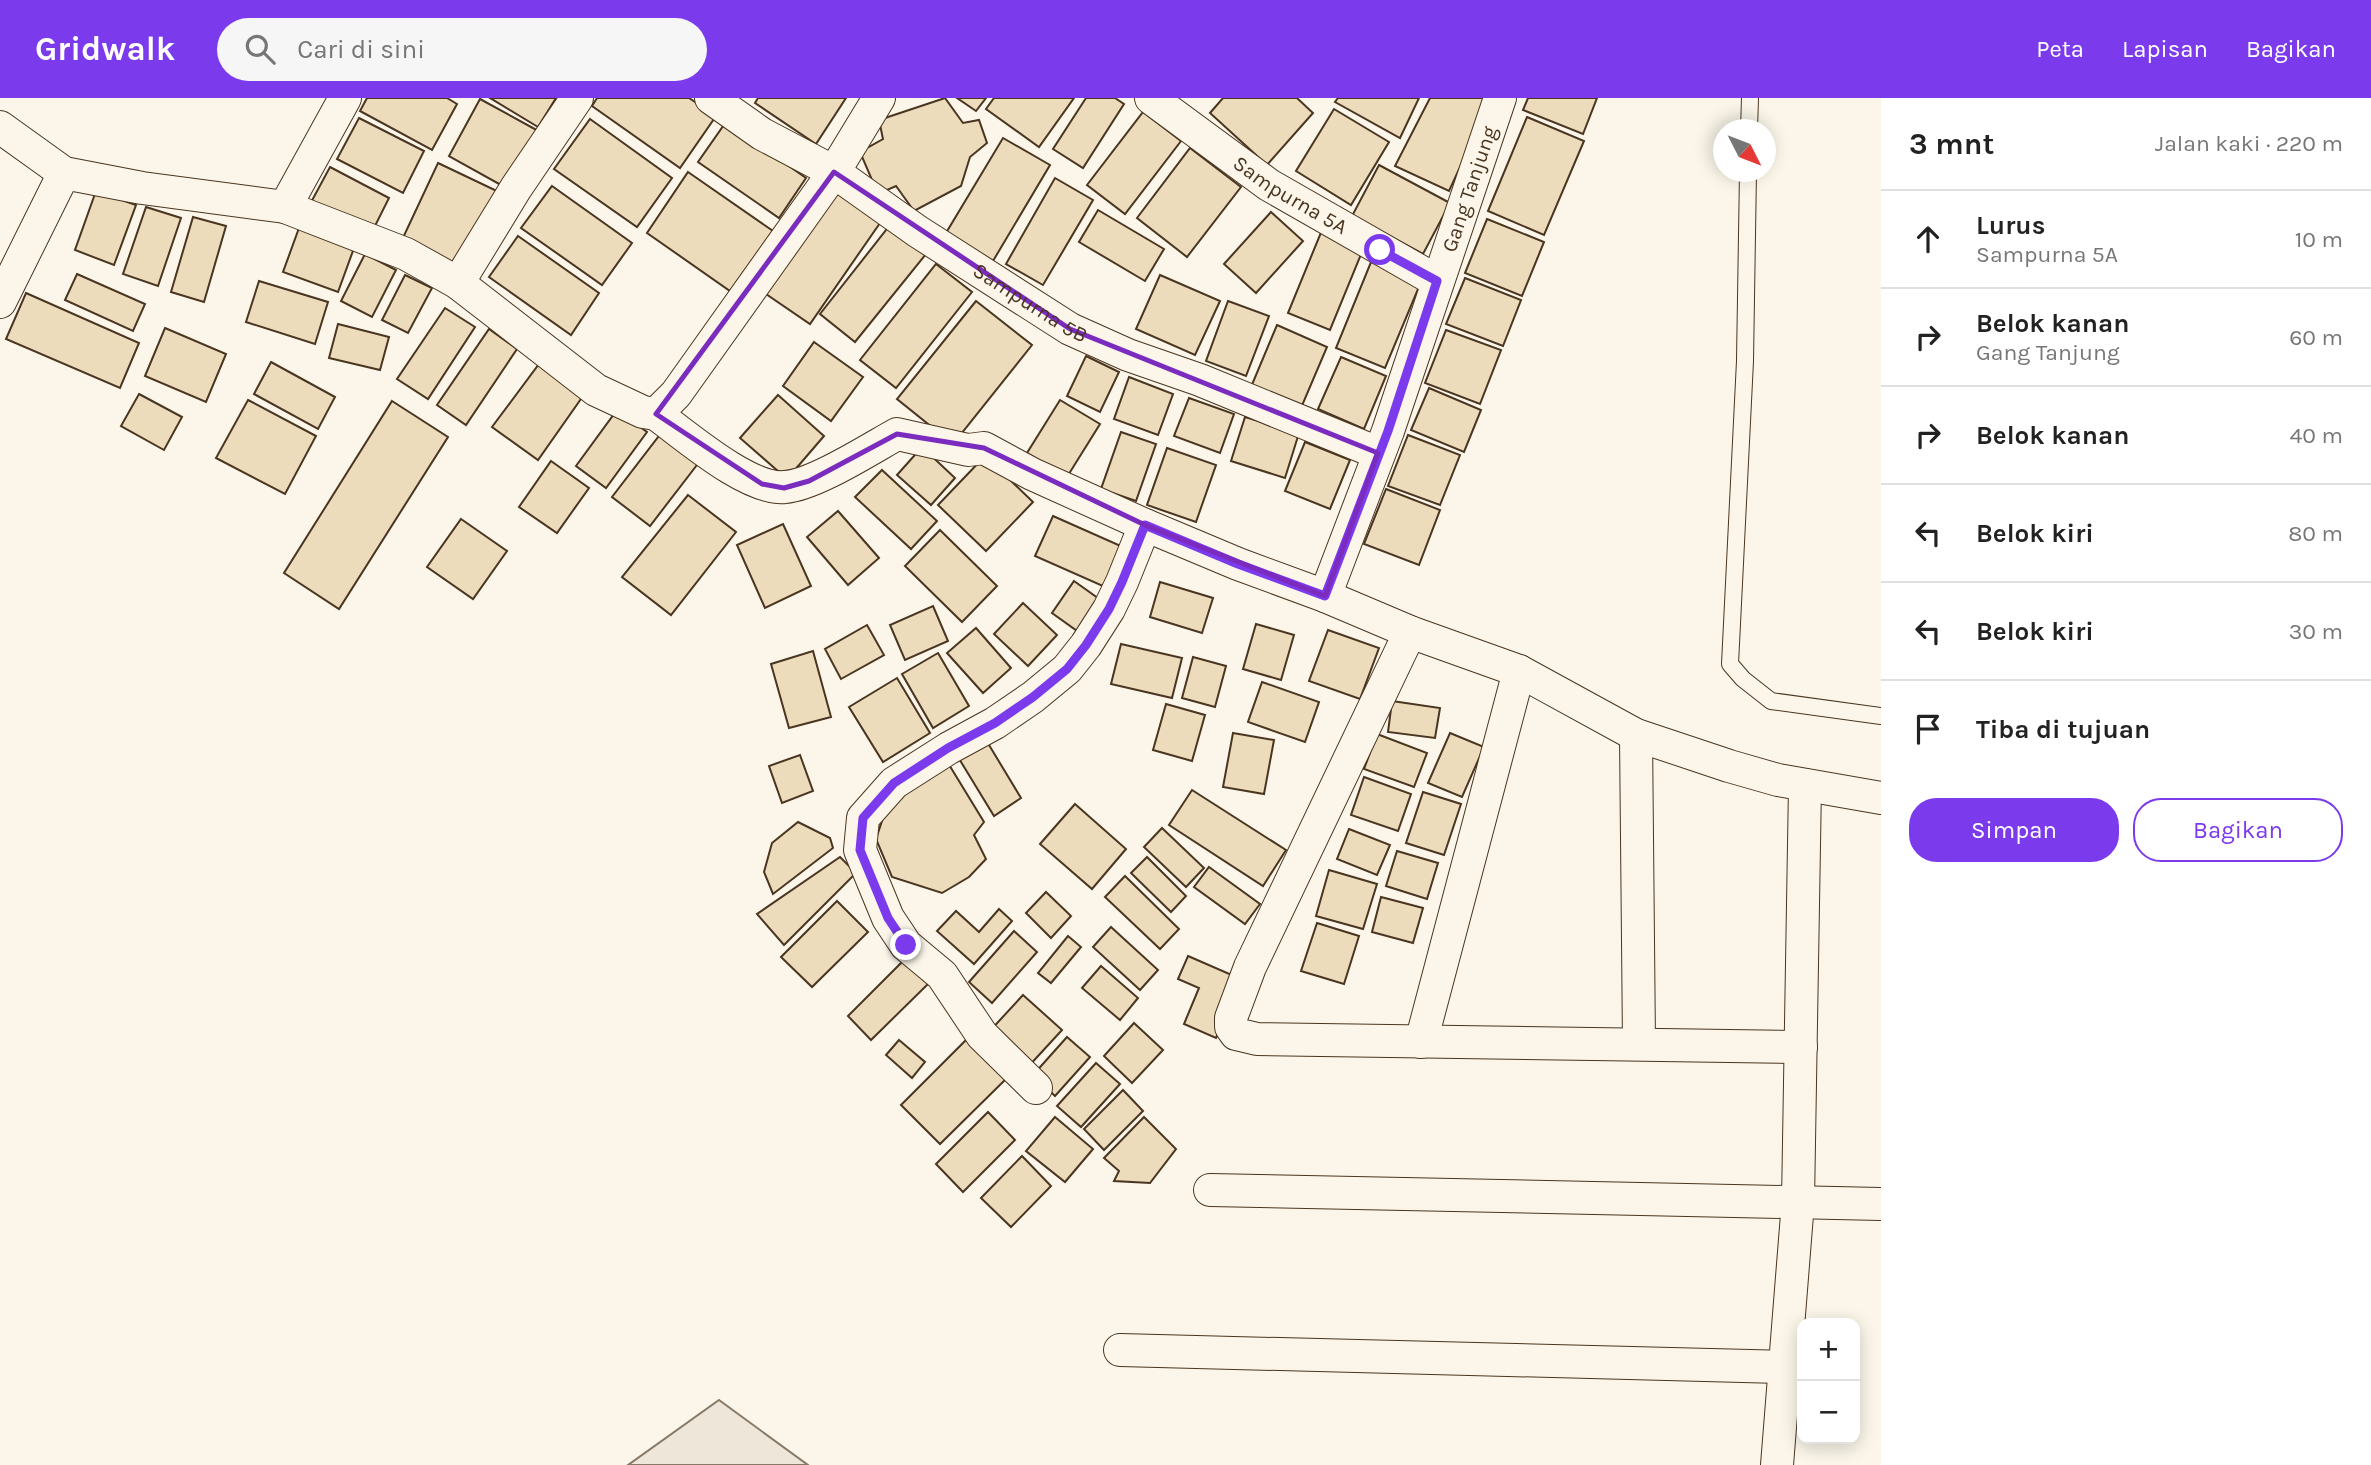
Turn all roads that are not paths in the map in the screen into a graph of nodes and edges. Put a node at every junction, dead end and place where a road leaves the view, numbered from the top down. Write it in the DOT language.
graph roads {
  1 [pos="345,98"];
  2 [pos="577,98"];
  3 [pos="711,98"];
  4 [pos="879,98"];
  5 [pos="1151,98"];
  6 [pos="1500,98"];
  7 [pos="1750,98"];
  8 [pos="1749,119"];
  9 [pos="0,127"];
  10 [pos="834,172"];
  11 [pos="64,173"];
  12 [pos="1748,182"];
  13 [pos="285,207"];
  14 [pos="1437,281"];
  15 [pos="458,283"];
  16 [pos="0,302"];
  17 [pos="656,414"];
  18 [pos="1378,453"];
  19 [pos="1145,525"];
  20 [pos="1325,596"];
  21 [pos="1410,632"];
  22 [pos="1519,671"];
  23 [pos="1881,716"];
  24 [pos="1636,735"];
  25 [pos="1805,785"];
  26 [pos="1881,798"];
  27 [pos="1421,1042"];
  28 [pos="1639,1045"];
  29 [pos="1801,1047"];
  30 [pos="1036,1088"];
  31 [pos="1210,1190"];
  32 [pos="1798,1202"];
  33 [pos="1881,1204"];
  34 [pos="1120,1350"];
  35 [pos="1785,1367"];
  36 [pos="1777,1465"];
  1 -- 13 [label="street"];
  2 -- 15 [label="street"];
  3 -- 10 [label="street, Sampurna 5B"];
  4 -- 10 [label="street"];
  5 -- 14 [label="street, Sampurna 5A"];
  6 -- 14 [label="street, Gang Tanjung"];
  7 -- 8 [label="lane"];
  9 -- 11 [label="street"];
  10 -- 17 [label="street"];
  10 -- 18 [label="street, Sampurna 5B"];
  11 -- 13 [label="street"];
  11 -- 16 [label="street"];
  12 -- 23 [label="lane"];
  13 -- 15 [label="street"];
  14 -- 18 [label="street, Gang Tanjung"];
  15 -- 17 [label="street"];
  17 -- 19 [label="street"];
  18 -- 20 [label="street, Gang Tanjung"];
  19 -- 20 [label="street"];
  19 -- 30 [label="street"];
  20 -- 21 [label="street"];
  21 -- 22 [label="street"];
  21 -- 27 [label="street"];
  22 -- 24 [label="street"];
  22 -- 27 [label="street"];
  24 -- 25 [label="street"];
  24 -- 28 [label="street"];
  25 -- 26 [label="street"];
  25 -- 29 [label="street"];
  27 -- 28 [label="street"];
  28 -- 29 [label="street"];
  29 -- 32 [label="street"];
  31 -- 32 [label="street"];
  32 -- 33 [label="street"];
  32 -- 35 [label="street"];
  34 -- 35 [label="street"];
  35 -- 36 [label="street"];
}
